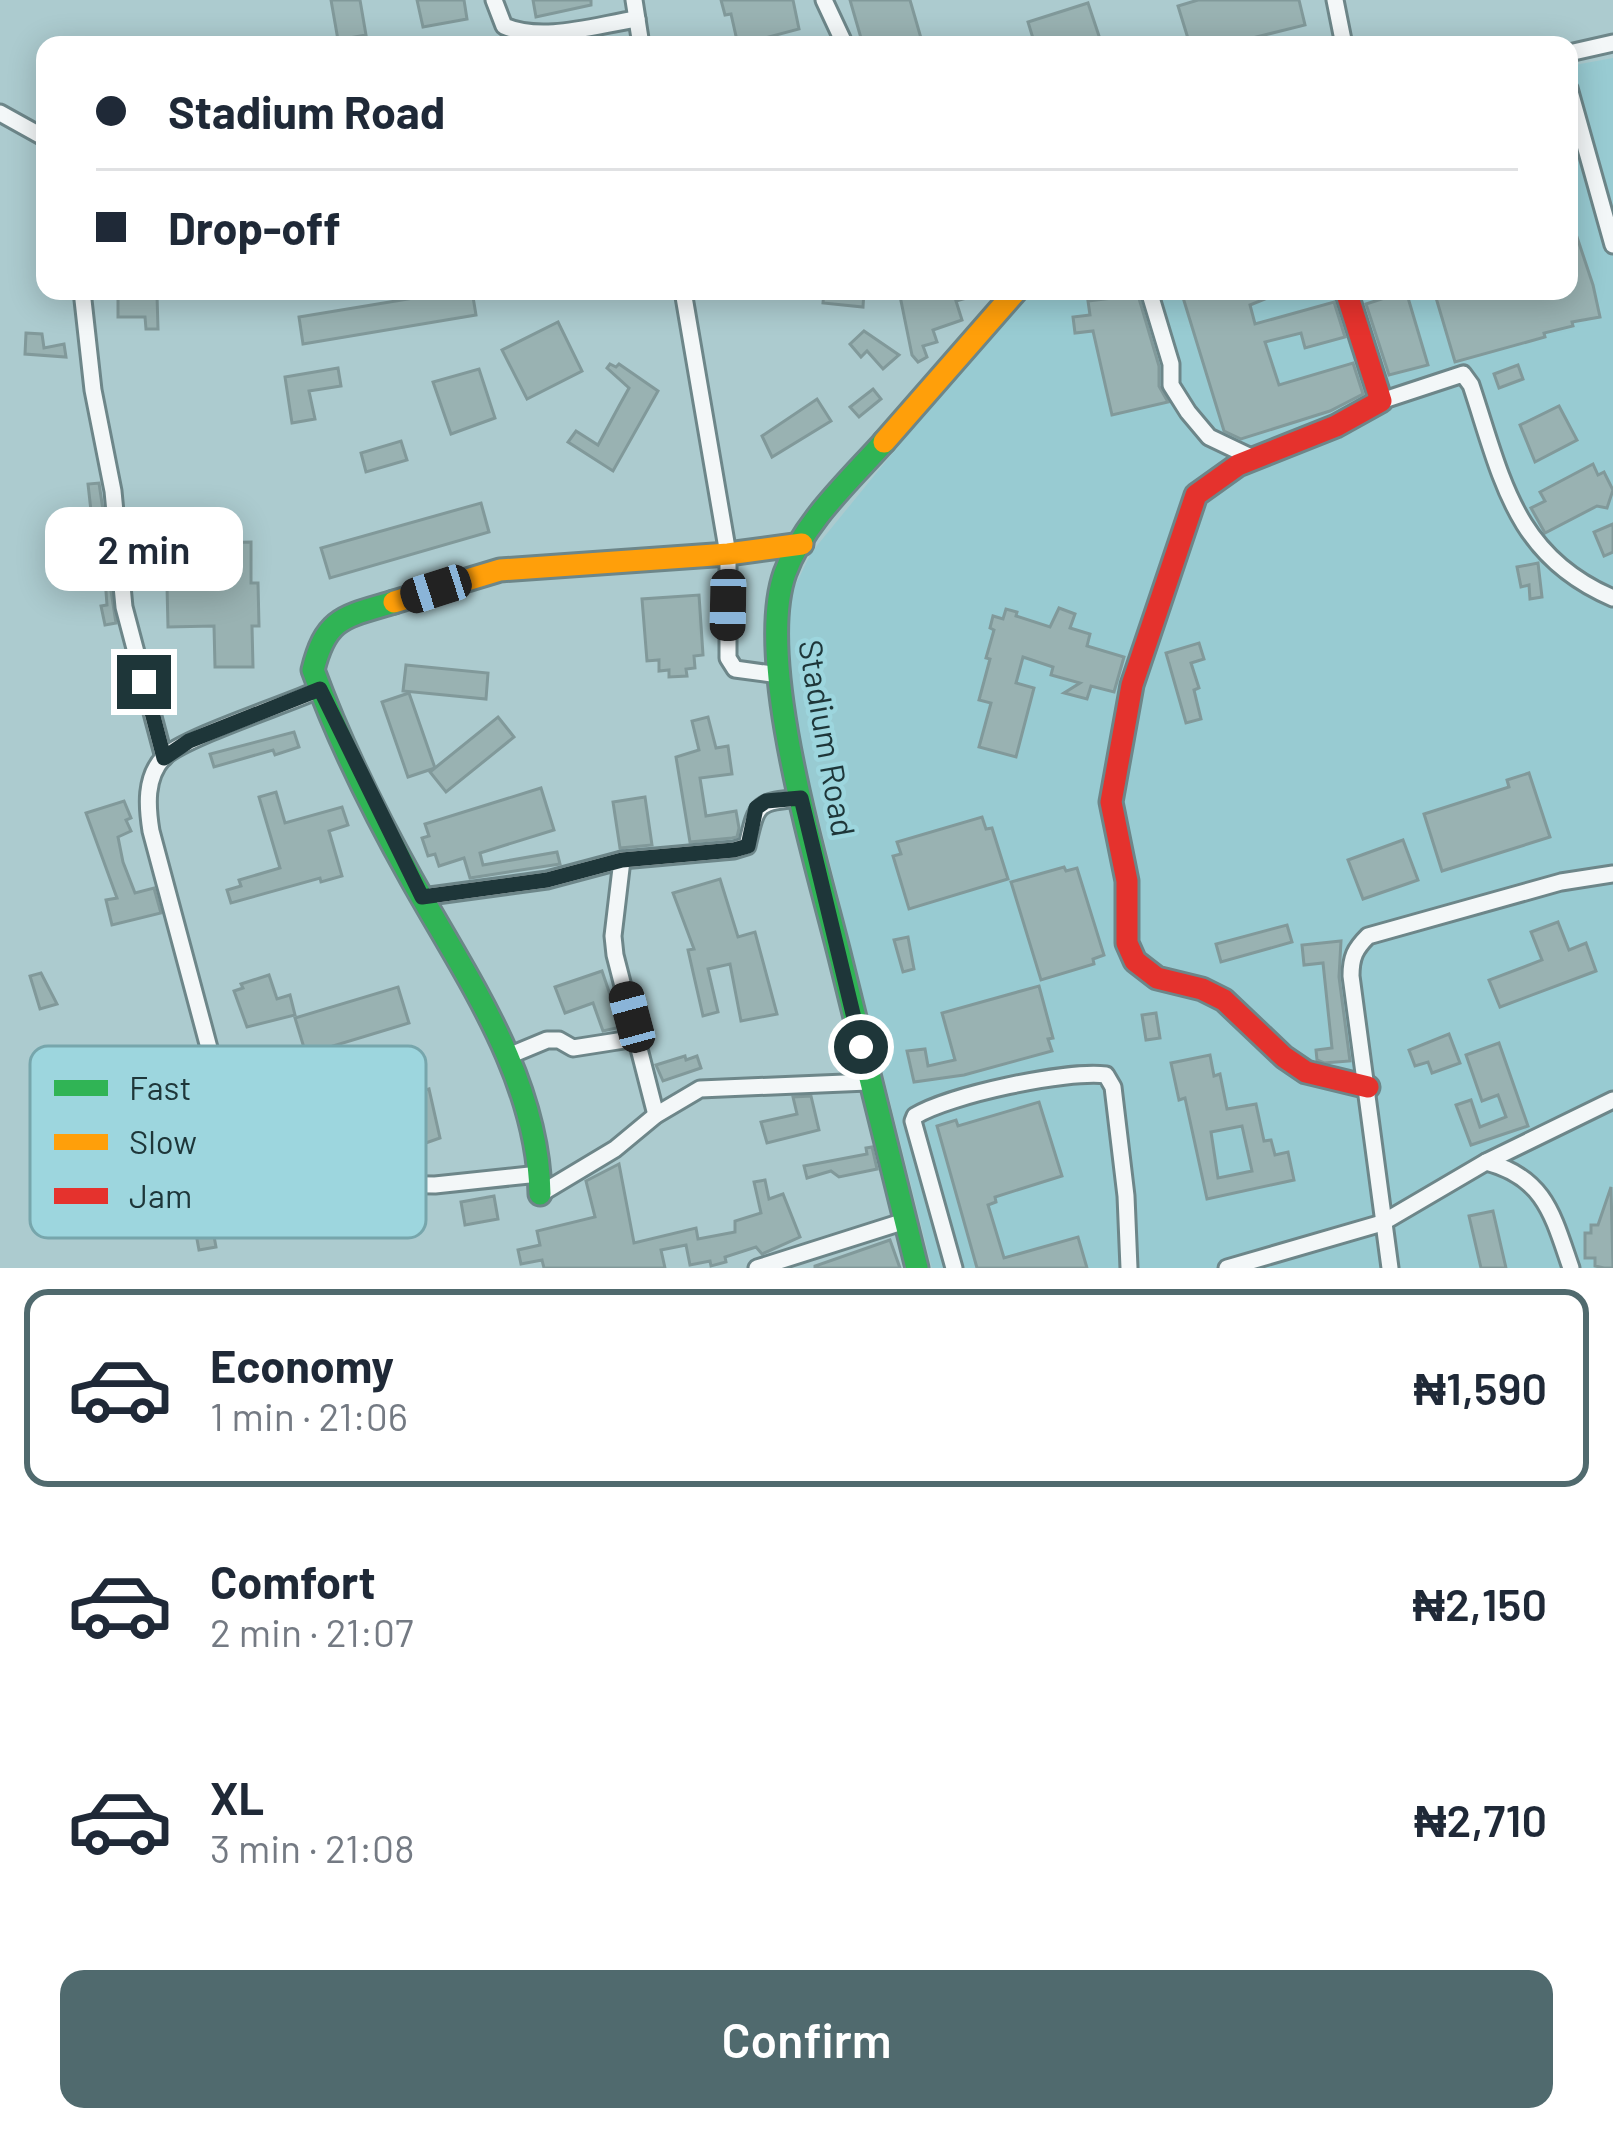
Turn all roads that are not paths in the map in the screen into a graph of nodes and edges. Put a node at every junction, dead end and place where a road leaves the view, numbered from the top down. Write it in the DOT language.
graph roads {
  1 [pos="494,0"];
  2 [pos="634,0"];
  3 [pos="824,0"];
  4 [pos="1335,0"];
  5 [pos="637,19"];
  6 [pos="504,26"];
  7 [pos="499,36"];
  8 [pos="640,36"];
  9 [pos="841,36"];
  10 [pos="1342,36"];
  11 [pos="1613,43"];
  12 [pos="1578,51"];
  13 [pos="0,113"];
  14 [pos="1578,120"];
  15 [pos="36,133"];
  16 [pos="1613,245"];
  17 [pos="83,300"];
  18 [pos="685,300"];
  19 [pos="1008,300"];
  20 [pos="1152,300"];
  21 [pos="1349,300"];
  22 [pos="1381,401"];
  23 [pos="1253,458"];
  24 [pos="802,544"];
  25 [pos="728,554"];
  26 [pos="1613,598"];
  27 [pos="779,675"];
  28 [pos="320,689"];
  29 [pos="164,758"];
  30 [pos="801,798"];
  31 [pos="622,860"];
  32 [pos="1613,874"];
  33 [pos="422,897"];
  34 [pos="637,1038"];
  35 [pos="209,1046"];
  36 [pos="506,1057"];
  37 [pos="868,1082"];
  38 [pos="1368,1087"];
  39 [pos="1613,1100"];
  40 [pos="656,1115"];
  41 [pos="1486,1162"];
  42 [pos="540,1184"];
  43 [pos="426,1185"];
  44 [pos="905,1221"];
  45 [pos="1382,1223"];
  46 [pos="757,1268"];
  47 [pos="917,1268"];
  48 [pos="954,1268"];
  49 [pos="1129,1268"];
  50 [pos="1227,1268"];
  51 [pos="1390,1268"];
  52 [pos="1571,1268"];
  1 -- 6 [label="street"];
  2 -- 5 [label="street"];
  3 -- 9 [label="street"];
  4 -- 10 [label="street"];
  5 -- 6 [label="street"];
  5 -- 8 [label="street"];
  6 -- 7 [label="street"];
  11 -- 12 [label="street"];
  13 -- 15 [label="street"];
  14 -- 16 [label="street"];
  17 -- 29 [label="street"];
  18 -- 25 [label="street"];
  19 -- 24 [label="street, Stadium Road"];
  20 -- 23 [label="street"];
  21 -- 22 [label="street"];
  22 -- 23 [label="street"];
  22 -- 26 [label="street"];
  23 -- 38 [label="street"];
  24 -- 25 [label="street"];
  24 -- 27 [label="street, Stadium Road"];
  25 -- 27 [label="street"];
  25 -- 28 [label="street"];
  27 -- 30 [label="street, Stadium Road"];
  28 -- 29 [label="street"];
  28 -- 33 [label="street"];
  29 -- 35 [label="street"];
  30 -- 31 [label="street"];
  30 -- 37 [label="street, Stadium Road"];
  31 -- 33 [label="street"];
  31 -- 34 [label="street"];
  32 -- 38 [label="street"];
  33 -- 36 [label="street"];
  34 -- 36 [label="street"];
  34 -- 40 [label="street"];
  36 -- 42 [label="street"];
  37 -- 40 [label="street"];
  37 -- 44 [label="street, Stadium Road"];
  38 -- 45 [label="street"];
  39 -- 41 [label="street"];
  40 -- 42 [label="street"];
  41 -- 45 [label="street"];
  41 -- 52 [label="street"];
  42 -- 43 [label="street"];
  44 -- 46 [label="street"];
  44 -- 47 [label="street, Stadium Road"];
  45 -- 50 [label="street"];
  45 -- 51 [label="street"];
  48 -- 49 [label="street"];
}
